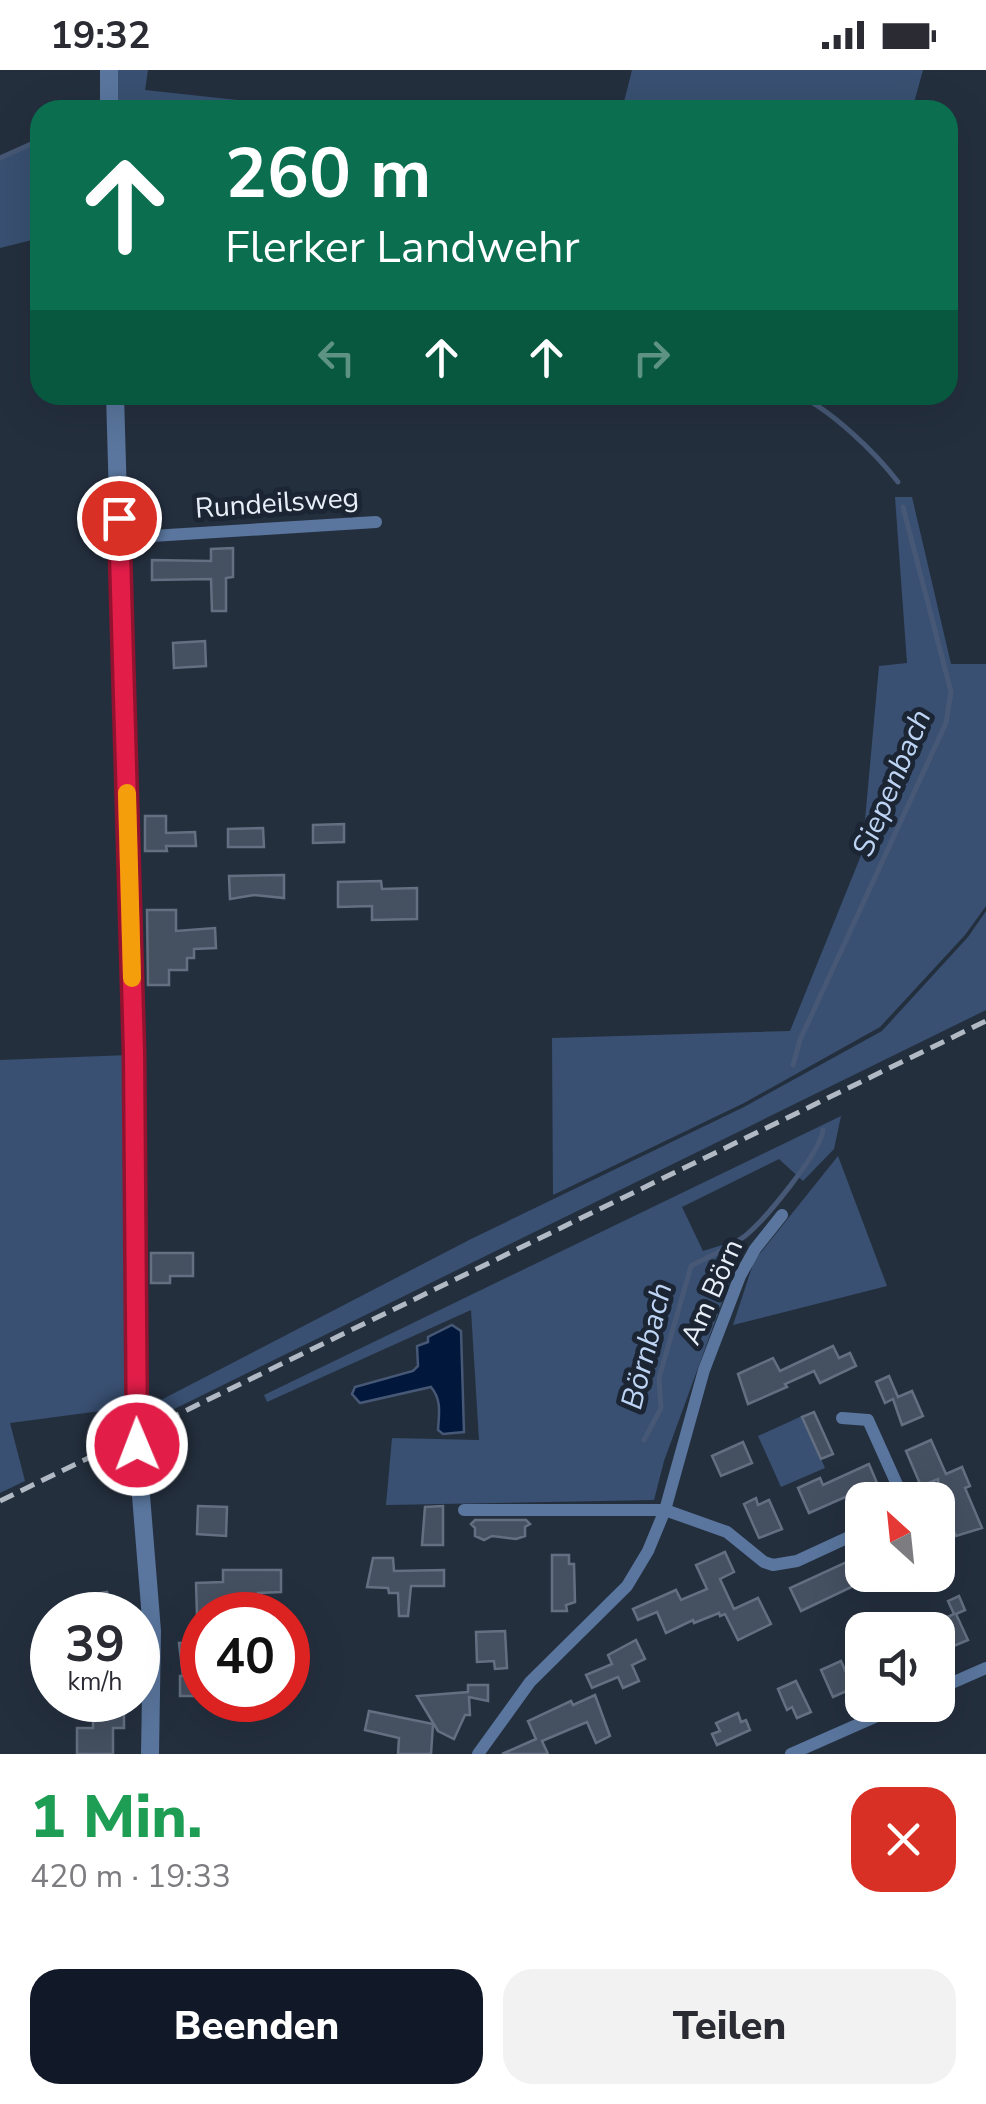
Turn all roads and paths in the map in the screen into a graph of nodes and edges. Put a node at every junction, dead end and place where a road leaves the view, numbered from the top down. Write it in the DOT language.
graph roads {
  1 [pos="109,70"];
  2 [pos="110,100"];
  3 [pos="115,405"];
  4 [pos="376,522"];
  5 [pos="120,538"];
  6 [pos="782,1215"];
  7 [pos="842,1418"];
  8 [pos="896,1482"];
  9 [pos="464,1510"];
  10 [pos="665,1510"];
  11 [pos="845,1540"];
  12 [pos="986,1668"];
  13 [pos="955,1682"];
  14 [pos="863,1722"];
  15 [pos="150,1754"];
  16 [pos="478,1754"];
  17 [pos="791,1754"];
  1 -- 2 [label="street"];
  3 -- 5 [label="street"];
  4 -- 5 [label="street, Rundeilsweg"];
  5 -- 15 [label="street"];
  6 -- 10 [label="street, Am Börn"];
  7 -- 8 [label="street"];
  9 -- 10 [label="street"];
  10 -- 11 [label="street"];
  10 -- 16 [label="street, Am Börn"];
  12 -- 13 [label="street"];
  14 -- 17 [label="street"];
}
